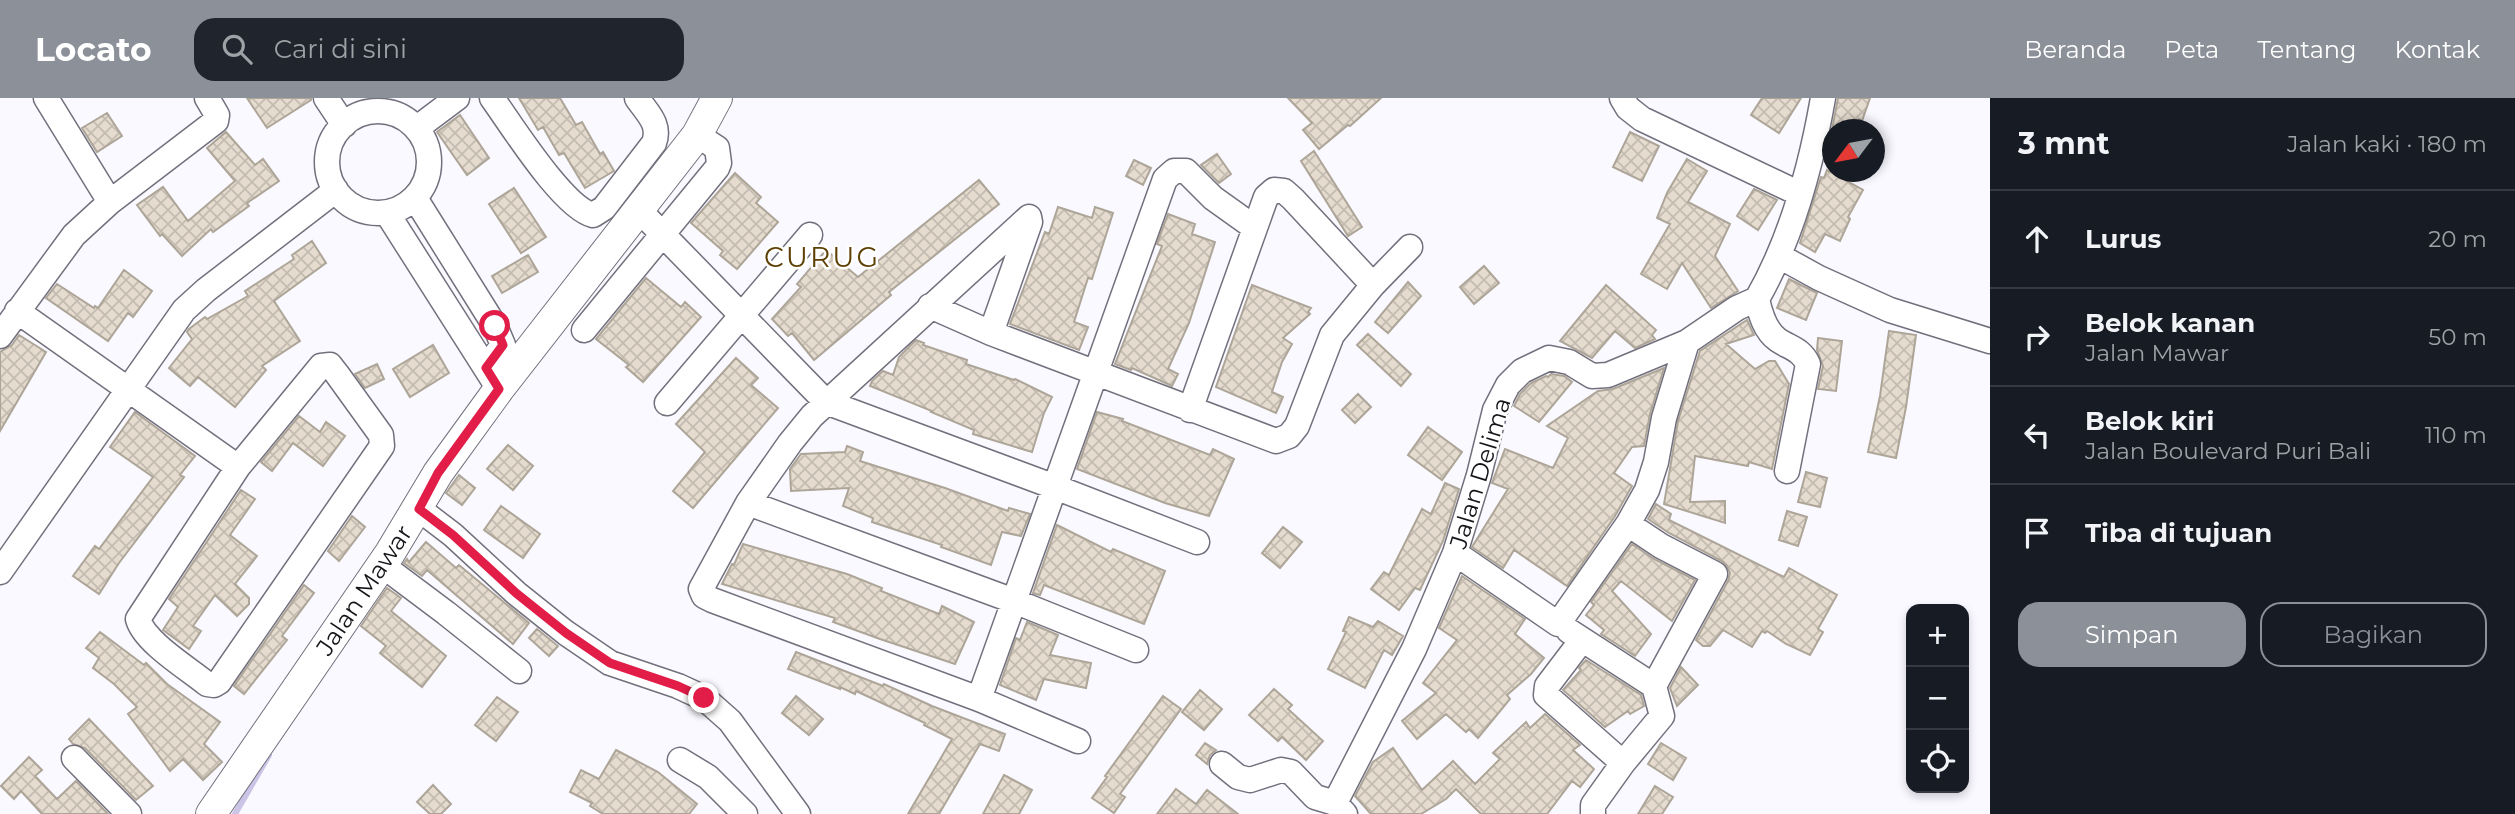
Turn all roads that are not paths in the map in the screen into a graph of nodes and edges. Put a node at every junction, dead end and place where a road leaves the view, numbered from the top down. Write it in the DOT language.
graph roads {
  1 [pos="46,98"];
  2 [pos="207,98"];
  3 [pos="326,98"];
  4 [pos="457,98"];
  5 [pos="492,98"];
  6 [pos="637,98"];
  7 [pos="717,98"];
  8 [pos="1622,98"];
  9 [pos="1823,98"];
  10 [pos="352,112"];
  11 [pos="417,128"];
  12 [pos="336,190"];
  13 [pos="1800,194"];
  14 [pos="415,198"];
  15 [pos="110,202"];
  16 [pos="387,213"];
  17 [pos="650,220"];
  18 [pos="1255,228"];
  19 [pos="810,235"];
  20 [pos="1410,247"];
  21 [pos="1779,256"];
  22 [pos="1373,285"];
  23 [pos="1757,299"];
  24 [pos="930,306"];
  25 [pos="16,312"];
  26 [pos="741,315"];
  27 [pos="991,333"];
  28 [pos="0,337"];
  29 [pos="1990,341"];
  30 [pos="1687,342"];
  31 [pos="1096,371"];
  32 [pos="493,379"];
  33 [pos="129,390"];
  34 [pos="826,402"];
  35 [pos="667,403"];
  36 [pos="1190,410"];
  37 [pos="238,467"];
  38 [pos="1787,471"];
  39 [pos="1055,487"];
  40 [pos="748,503"];
  41 [pos="419,509"];
  42 [pos="1628,524"];
  43 [pos="1197,542"];
  44 [pos="1455,553"];
  45 [pos="382,565"];
  46 [pos="0,572"];
  47 [pos="1014,601"];
  48 [pos="1558,624"];
  49 [pos="1581,640"];
  50 [pos="1136,650"];
  51 [pos="519,671"];
  52 [pos="1654,686"];
  53 [pos="979,699"];
  54 [pos="1078,741"];
  55 [pos="74,758"];
  56 [pos="680,760"];
  57 [pos="1623,763"];
  58 [pos="1222,764"];
  59 [pos="1340,808"];
  60 [pos="794,812"];
  61 [pos="129,814"];
  62 [pos="211,814"];
  63 [pos="745,814"];
  64 [pos="1592,814"];
  1 -- 15 [label="street"];
  2 -- 15 [label="street"];
  3 -- 10 [label="street"];
  4 -- 11 [label="street"];
  5 -- 6 [label="street"];
  7 -- 17 [label="street, Jalan Mawar"];
  8 -- 13 [label="street"];
  9 -- 13 [label="street"];
  10 -- 11 [label="street"];
  10 -- 12 [label="street"];
  11 -- 14 [label="street"];
  12 -- 16 [label="street"];
  12 -- 33 [label="street"];
  13 -- 21 [label="street"];
  14 -- 16 [label="street"];
  14 -- 32 [label="street"];
  15 -- 25 [label="street"];
  16 -- 32 [label="street"];
  17 -- 26 [label="street"];
  17 -- 32 [label="street, Jalan Mawar"];
  18 -- 22 [label="street"];
  18 -- 31 [label="street"];
  18 -- 36 [label="street"];
  19 -- 26 [label="street"];
  20 -- 22 [label="street"];
  21 -- 23 [label="street"];
  21 -- 29 [label="street"];
  22 -- 36 [label="street"];
  23 -- 30 [label="street, Jalan Delima"];
  23 -- 38 [label="street"];
  24 -- 27 [label="street"];
  24 -- 27 [label="street"];
  24 -- 34 [label="street"];
  25 -- 28 [label="street"];
  25 -- 33 [label="street"];
  26 -- 34 [label="street"];
  26 -- 35 [label="street"];
  27 -- 31 [label="street"];
  30 -- 42 [label="street"];
  30 -- 44 [label="street, Jalan Delima"];
  31 -- 36 [label="street"];
  31 -- 39 [label="street"];
  32 -- 41 [label="street, Jalan Mawar"];
  33 -- 37 [label="street"];
  33 -- 46 [label="street"];
  34 -- 39 [label="street"];
  34 -- 40 [label="street"];
  37 -- 37 [label="street"];
  39 -- 43 [label="street"];
  39 -- 47 [label="street"];
  40 -- 47 [label="street"];
  40 -- 53 [label="street"];
  41 -- 45 [label="street, Jalan Mawar"];
  41 -- 60 [label="street"];
  42 -- 48 [label="street"];
  42 -- 52 [label="street"];
  44 -- 48 [label="street"];
  44 -- 59 [label="street, Jalan Delima"];
  45 -- 51 [label="street"];
  45 -- 62 [label="street, Jalan Mawar"];
  47 -- 50 [label="street"];
  47 -- 53 [label="street"];
  48 -- 49 [label="street"];
  49 -- 52 [label="street"];
  49 -- 57 [label="street"];
  52 -- 57 [label="street"];
  53 -- 54 [label="street"];
  55 -- 61 [label="street"];
  56 -- 63 [label="street"];
  57 -- 64 [label="street"];
  58 -- 59 [label="street"];
}
